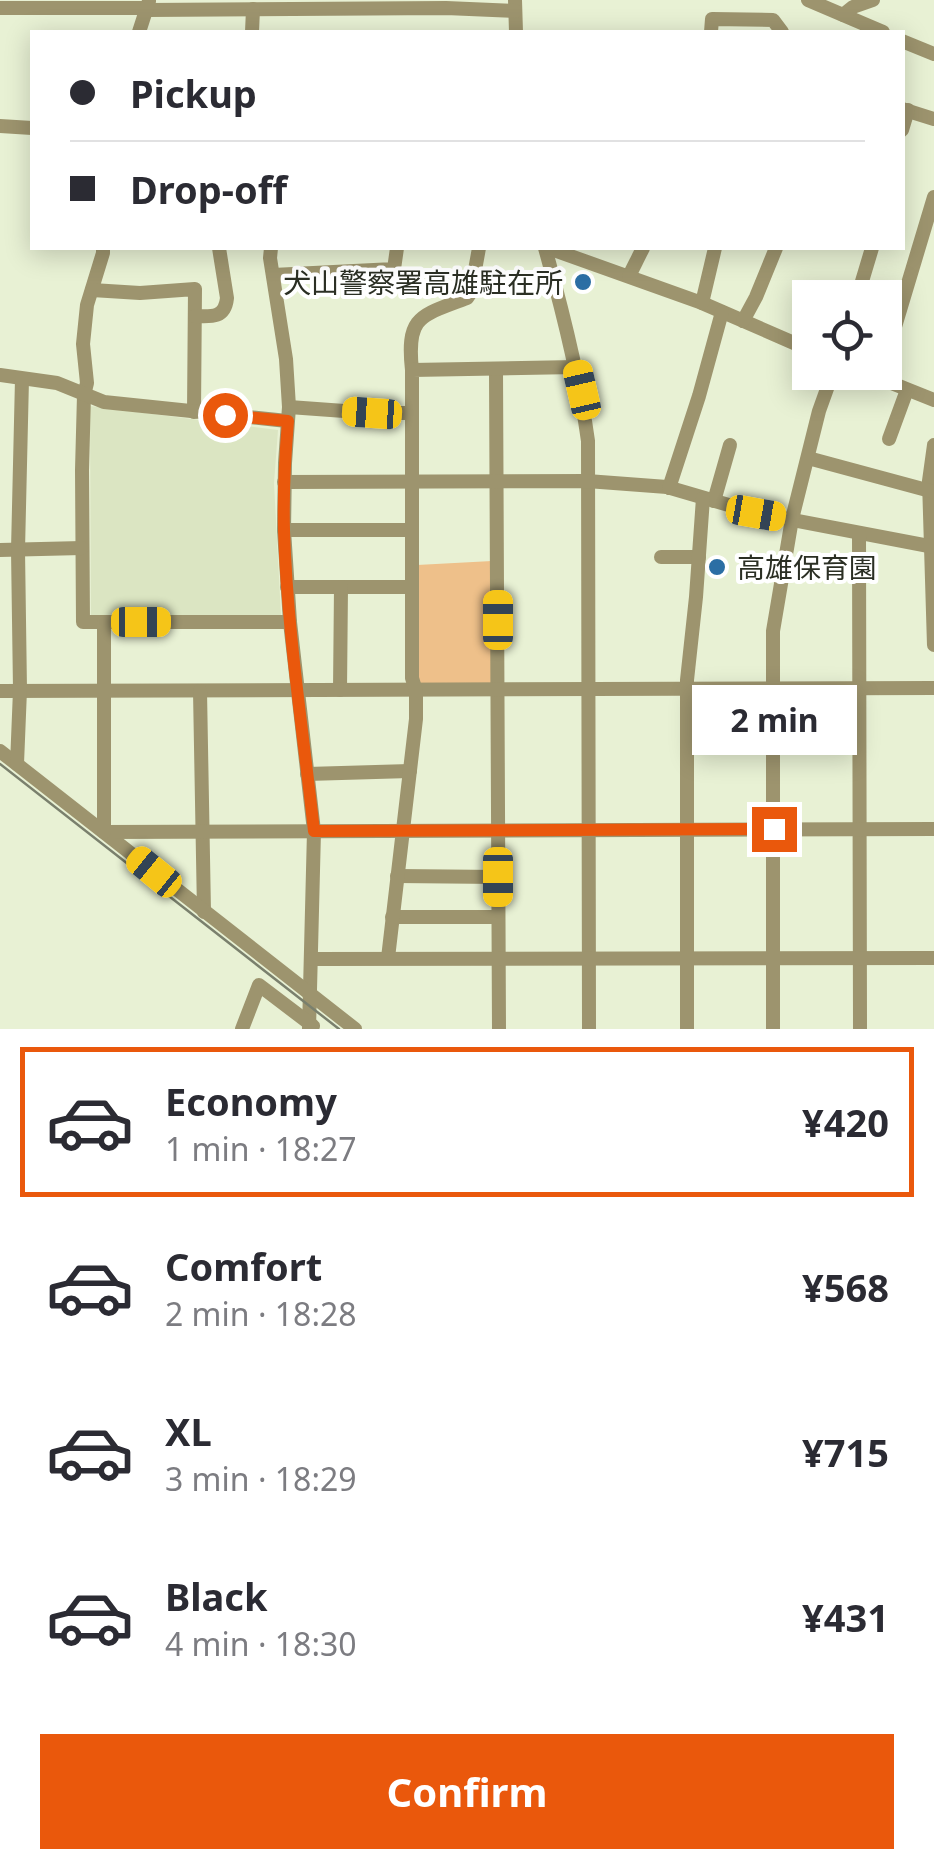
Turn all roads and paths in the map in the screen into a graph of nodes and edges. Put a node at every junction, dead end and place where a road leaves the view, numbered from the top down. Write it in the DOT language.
graph roads {
  1 [pos="874,0"];
  2 [pos="813,2"];
  3 [pos="148,4"];
  4 [pos="515,5"];
  5 [pos="0,8"];
  6 [pos="253,9"];
  7 [pos="842,16"];
  8 [pos="140,30"];
  9 [pos="252,30"];
  10 [pos="516,30"];
  11 [pos="711,30"];
  12 [pos="780,30"];
  13 [pos="878,30"];
  14 [pos="905,42"];
  15 [pos="934,54"];
  16 [pos="905,110"];
  17 [pos="934,119"];
  18 [pos="0,126"];
  19 [pos="30,128"];
  20 [pos="934,197"];
  21 [pos="103,250"];
  22 [pos="219,250"];
  23 [pos="271,250"];
  24 [pos="397,250"];
  25 [pos="479,250"];
  26 [pos="547,250"];
  27 [pos="552,250"];
  28 [pos="642,250"];
  29 [pos="714,250"];
  30 [pos="775,250"];
  31 [pos="871,250"];
  32 [pos="273,275"];
  33 [pos="629,276"];
  34 [pos="862,280"];
  35 [pos="92,290"];
  36 [pos="902,303"];
  37 [pos="702,304"];
  38 [pos="722,312"];
  39 [pos="195,316"];
  40 [pos="743,321"];
  41 [pos="792,342"];
  42 [pos="576,367"];
  43 [pos="412,370"];
  44 [pos="496,370"];
  45 [pos="0,371"];
  46 [pos="22,379"];
  47 [pos="902,387"];
  48 [pos="827,390"];
  49 [pos="907,390"];
  50 [pos="84,395"];
  51 [pos="934,400"];
  52 [pos="194,412"];
  53 [pos="412,413"];
  54 [pos="288,414"];
  55 [pos="889,439"];
  56 [pos="730,445"];
  57 [pos="934,445"];
  58 [pos="808,458"];
  59 [pos="412,480"];
  60 [pos="497,480"];
  61 [pos="587,481"];
  62 [pos="284,482"];
  63 [pos="669,488"];
  64 [pos="932,491"];
  65 [pos="709,500"];
  66 [pos="792,519"];
  67 [pos="284,530"];
  68 [pos="412,530"];
  69 [pos="859,533"];
  70 [pos="932,547"];
  71 [pos="82,548"];
  72 [pos="0,550"];
  73 [pos="18,550"];
  74 [pos="661,557"];
  75 [pos="699,557"];
  76 [pos="288,587"];
  77 [pos="341,587"];
  78 [pos="412,587"];
  79 [pos="104,622"];
  80 [pos="290,622"];
  81 [pos="934,645"];
  82 [pos="774,688"];
  83 [pos="934,688"];
  84 [pos="588,689"];
  85 [pos="687,689"];
  86 [pos="859,689"];
  87 [pos="20,690"];
  88 [pos="298,690"];
  89 [pos="340,690"];
  90 [pos="498,690"];
  91 [pos="0,691"];
  92 [pos="105,691"];
  93 [pos="200,691"];
  94 [pos="416,691"];
  95 [pos="0,752"];
  96 [pos="17,764"];
  97 [pos="410,771"];
  98 [pos="308,774"];
  99 [pos="588,829"];
  100 [pos="687,829"];
  101 [pos="774,829"];
  102 [pos="934,829"];
  103 [pos="202,830"];
  104 [pos="402,830"];
  105 [pos="498,830"];
  106 [pos="860,830"];
  107 [pos="314,831"];
  108 [pos="104,832"];
  109 [pos="397,876"];
  110 [pos="498,877"];
  111 [pos="204,912"];
  112 [pos="392,917"];
  113 [pos="498,917"];
  114 [pos="388,958"];
  115 [pos="498,958"];
  116 [pos="774,958"];
  117 [pos="860,958"];
  118 [pos="934,958"];
  119 [pos="312,959"];
  120 [pos="687,959"];
  121 [pos="589,960"];
  122 [pos="311,995"];
  123 [pos="312,1027"];
  124 [pos="242,1029"];
  125 [pos="355,1029"];
  126 [pos="499,1029"];
  127 [pos="589,1029"];
  128 [pos="687,1029"];
  129 [pos="774,1029"];
  130 [pos="860,1029"];
  1 -- 7 [label="street"];
  2 -- 7 [label="street"];
  3 -- 5 [label="street"];
  3 -- 6 [label="street"];
  3 -- 8 [label="street"];
  4 -- 6 [label="street"];
  4 -- 10 [label="street"];
  6 -- 9 [label="street"];
  7 -- 13 [label="street"];
  11 -- 12 [label="street"];
  14 -- 15 [label="street"];
  16 -- 17 [label="street"];
  18 -- 19 [label="street"];
  20 -- 36 [label="street"];
  21 -- 35 [label="street"];
  22 -- 39 [label="street"];
  23 -- 32 [label="street"];
  24 -- 32 [label="street"];
  25 -- 43 [label="street"];
  26 -- 42 [label="street"];
  27 -- 33 [label="street"];
  28 -- 33 [label="street"];
  29 -- 37 [label="street"];
  30 -- 40 [label="street"];
  31 -- 34 [label="street"];
  32 -- 54 [label="street"];
  33 -- 37 [label="street"];
  35 -- 39 [label="street"];
  35 -- 50 [label="street"];
  37 -- 38 [label="street"];
  38 -- 40 [label="street"];
  38 -- 63 [label="street"];
  39 -- 52 [label="street"];
  40 -- 41 [label="street"];
  42 -- 44 [label="street"];
  42 -- 61 [label="street"];
  43 -- 44 [label="street"];
  43 -- 53 [label="street"];
  44 -- 60 [label="street"];
  45 -- 46 [label="street"];
  46 -- 50 [label="street"];
  46 -- 73 [label="street"];
  47 -- 49 [label="street"];
  48 -- 58 [label="street"];
  49 -- 51 [label="street"];
  49 -- 55 [label="street"];
  50 -- 52 [label="street"];
  50 -- 71 [label="street"];
  52 -- 54 [label="street"];
  53 -- 54 [label="street"];
  53 -- 59 [label="street"];
  54 -- 62 [label="street"];
  56 -- 65 [label="street"];
  57 -- 64 [label="street"];
  58 -- 64 [label="street"];
  58 -- 66 [label="street"];
  59 -- 60 [label="street"];
  59 -- 62 [label="street"];
  59 -- 68 [label="street"];
  60 -- 61 [label="street"];
  60 -- 90 [label="street"];
  61 -- 63 [label="street"];
  61 -- 84 [label="street"];
  62 -- 67 [label="street"];
  63 -- 65 [label="street"];
  64 -- 70 [label="street"];
  65 -- 66 [label="street"];
  65 -- 75 [label="street"];
  66 -- 69 [label="street"];
  66 -- 82 [label="street"];
  67 -- 68 [label="street"];
  67 -- 76 [label="street"];
  68 -- 78 [label="street"];
  69 -- 70 [label="street"];
  69 -- 86 [label="street"];
  70 -- 81 [label="street"];
  71 -- 73 [label="street"];
  71 -- 79 [label="street"];
  72 -- 73 [label="street"];
  73 -- 87 [label="street"];
  74 -- 75 [label="street"];
  75 -- 85 [label="street"];
  76 -- 77 [label="street"];
  76 -- 80 [label="street"];
  77 -- 78 [label="street"];
  77 -- 89 [label="street"];
  78 -- 94 [label="street"];
  79 -- 80 [label="street"];
  79 -- 92 [label="street"];
  80 -- 88 [label="street"];
  82 -- 85 [label="street"];
  82 -- 86 [label="street"];
  82 -- 101 [label="street"];
  83 -- 86 [label="street"];
  84 -- 85 [label="street"];
  84 -- 90 [label="street"];
  84 -- 99 [label="street"];
  85 -- 100 [label="street"];
  86 -- 106 [label="street"];
  87 -- 91 [label="street"];
  87 -- 92 [label="street"];
  87 -- 96 [label="street"];
  88 -- 89 [label="street"];
  88 -- 93 [label="street"];
  88 -- 98 [label="street"];
  89 -- 94 [label="street"];
  90 -- 94 [label="street"];
  90 -- 105 [label="street"];
  92 -- 93 [label="street"];
  92 -- 108 [label="street"];
  93 -- 103 [label="street"];
  94 -- 97 [label="street"];
  95 -- 96 [label="street"];
  96 -- 108 [label="street"];
  97 -- 98 [label="street"];
  97 -- 104 [label="street"];
  98 -- 107 [label="street"];
  99 -- 100 [label="street"];
  99 -- 105 [label="street"];
  99 -- 121 [label="street"];
  100 -- 101 [label="street"];
  100 -- 120 [label="street"];
  101 -- 106 [label="street"];
  101 -- 116 [label="street"];
  102 -- 106 [label="street"];
  103 -- 107 [label="street"];
  103 -- 108 [label="street"];
  103 -- 111 [label="street"];
  104 -- 105 [label="street"];
  104 -- 107 [label="street"];
  104 -- 109 [label="street"];
  105 -- 110 [label="street"];
  106 -- 117 [label="street"];
  107 -- 119 [label="street"];
  108 -- 111 [label="street"];
  109 -- 110 [label="street"];
  109 -- 112 [label="street"];
  110 -- 113 [label="street"];
  111 -- 122 [label="street"];
  112 -- 113 [label="street"];
  112 -- 114 [label="street"];
  113 -- 115 [label="street"];
  114 -- 115 [label="street"];
  114 -- 119 [label="street"];
  115 -- 121 [label="street"];
  115 -- 126 [label="street"];
  116 -- 117 [label="street"];
  116 -- 120 [label="street"];
  116 -- 129 [label="street"];
  117 -- 118 [label="street"];
  117 -- 130 [label="street"];
  119 -- 122 [label="street"];
  120 -- 121 [label="street"];
  120 -- 128 [label="street"];
  121 -- 127 [label="street"];
  122 -- 123 [label="street"];
  122 -- 125 [label="street"];
  123 -- 124 [label="street"];
}
